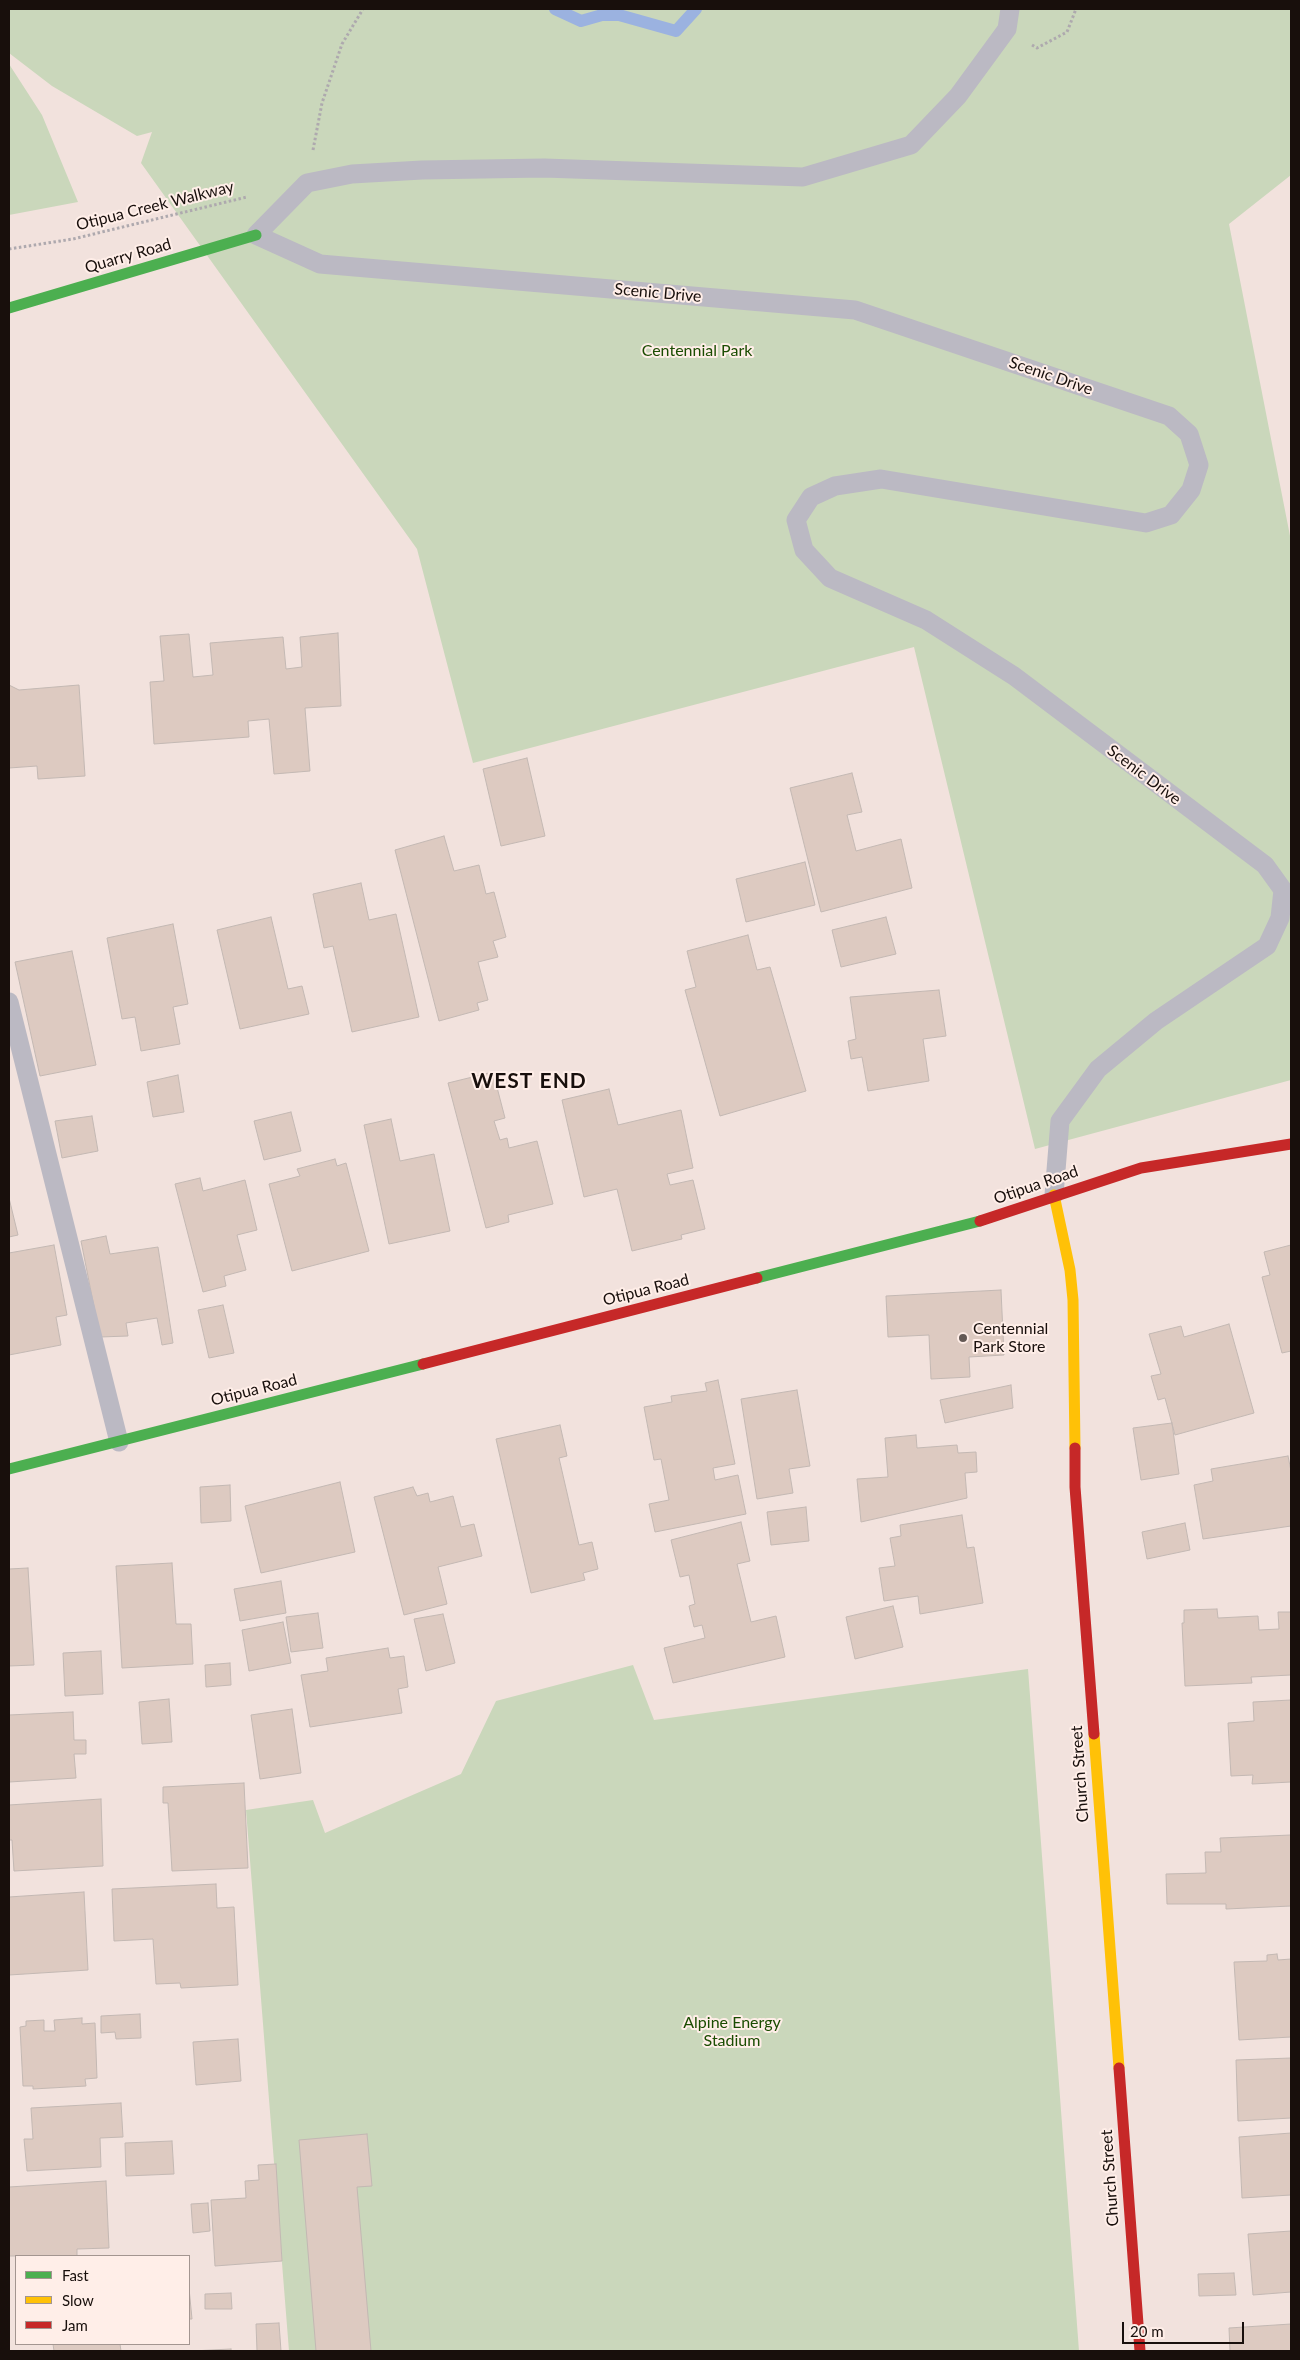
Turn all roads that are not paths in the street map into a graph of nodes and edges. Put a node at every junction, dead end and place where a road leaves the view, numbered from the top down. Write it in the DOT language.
graph roads {
  1 [pos="1010,9"];
  2 [pos="256,235"];
  3 [pos="9,308"];
  4 [pos="9,1002"];
  5 [pos="1291,1144"];
  6 [pos="1054,1195"];
  7 [pos="118,1442"];
  8 [pos="9,1469"];
  9 [pos="1140,2351"];
  1 -- 2 [label="lane"];
  2 -- 3 [label="street, Quarry Road"];
  2 -- 6 [label="lane, Scenic Drive"];
  4 -- 7 [label="lane"];
  5 -- 6 [label="street, Otipua Road"];
  6 -- 7 [label="street, Otipua Road"];
  6 -- 9 [label="street, Church Street"];
  7 -- 8 [label="street, Otipua Road"];
}
